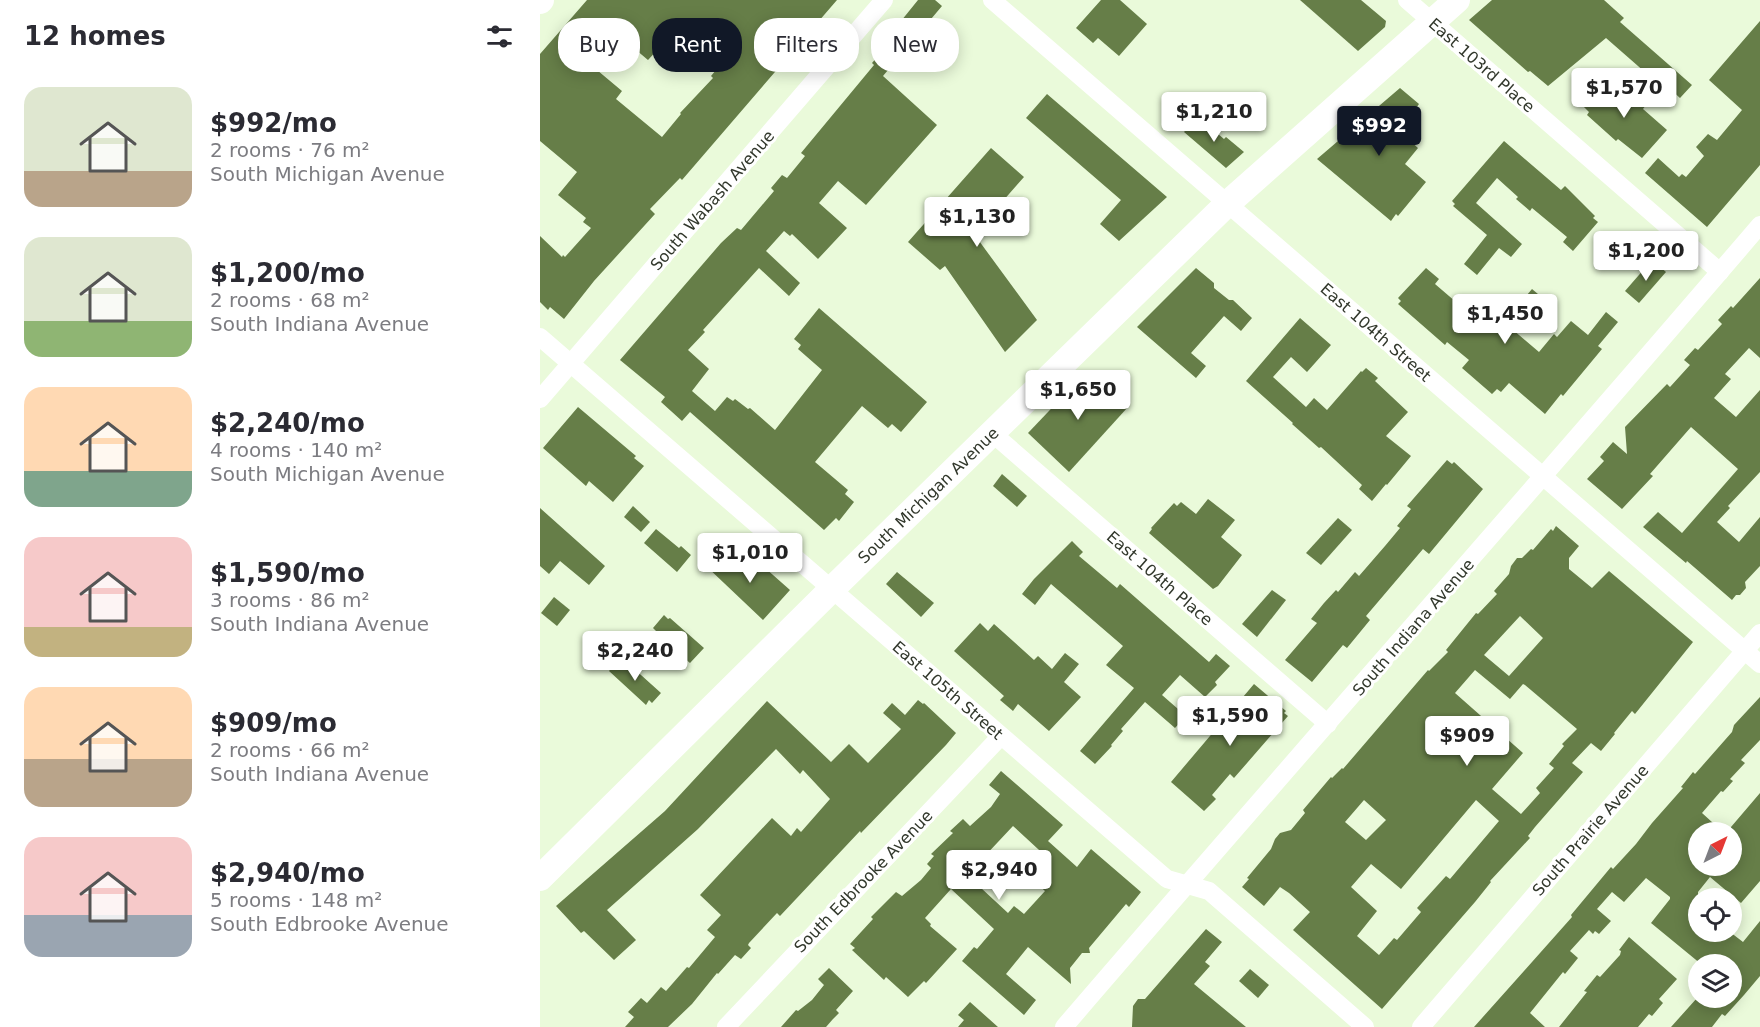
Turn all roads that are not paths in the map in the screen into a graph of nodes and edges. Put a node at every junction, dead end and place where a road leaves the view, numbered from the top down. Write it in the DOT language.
graph roads {
  1 [pos="885,0"];
  2 [pos="992,0"];
  3 [pos="1407,0"];
  4 [pos="1457,0"];
  5 [pos="1432,21"];
  6 [pos="1227,204"];
  7 [pos="1760,225"];
  8 [pos="1720,272"];
  9 [pos="540,337"];
  10 [pos="571,363"];
  11 [pos="540,399"];
  12 [pos="992,433"];
  13 [pos="1544,477"];
  14 [pos="832,589"];
  15 [pos="1760,633"];
  16 [pos="1745,651"];
  17 [pos="1760,664"];
  18 [pos="1328,724"];
  19 [pos="1001,736"];
  20 [pos="540,878"];
  21 [pos="1186,885"];
  22 [pos="726,1027"];
  23 [pos="1064,1027"];
  24 [pos="1365,1027"];
  25 [pos="1421,1027"];
  1 -- 10 [label="street, South Wabash Avenue"];
  2 -- 6 [label="street, East 104th Street"];
  3 -- 5 [label="street, East 103rd Place"];
  4 -- 5 [label="main road, South Michigan Avenue"];
  5 -- 6 [label="main road, South Michigan Avenue"];
  5 -- 8 [label="street, East 103rd Place"];
  6 -- 12 [label="main road, South Michigan Avenue"];
  6 -- 13 [label="street, East 104th Street"];
  7 -- 8 [label="street, South Indiana Avenue"];
  8 -- 13 [label="street, South Indiana Avenue"];
  9 -- 10 [label="street, East 105th Street"];
  10 -- 11 [label="street, South Wabash Avenue"];
  10 -- 14 [label="street, East 105th Street"];
  12 -- 14 [label="main road, South Michigan Avenue"];
  12 -- 18 [label="street, East 104th Place"];
  13 -- 16 [label="street, East 104th Street"];
  13 -- 18 [label="street, South Indiana Avenue"];
  14 -- 19 [label="street, East 105th Street"];
  14 -- 20 [label="main road, South Michigan Avenue"];
  15 -- 16 [label="street, South Prairie Avenue"];
  16 -- 17 [label="street, East 104th Street"];
  16 -- 25 [label="street, South Prairie Avenue"];
  18 -- 21 [label="street, South Indiana Avenue"];
  19 -- 21 [label="street, East 105th Street"];
  19 -- 22 [label="street, South Edbrooke Avenue"];
  21 -- 23 [label="street, South Indiana Avenue"];
  21 -- 24 [label="street, East 105th Street"];
}
